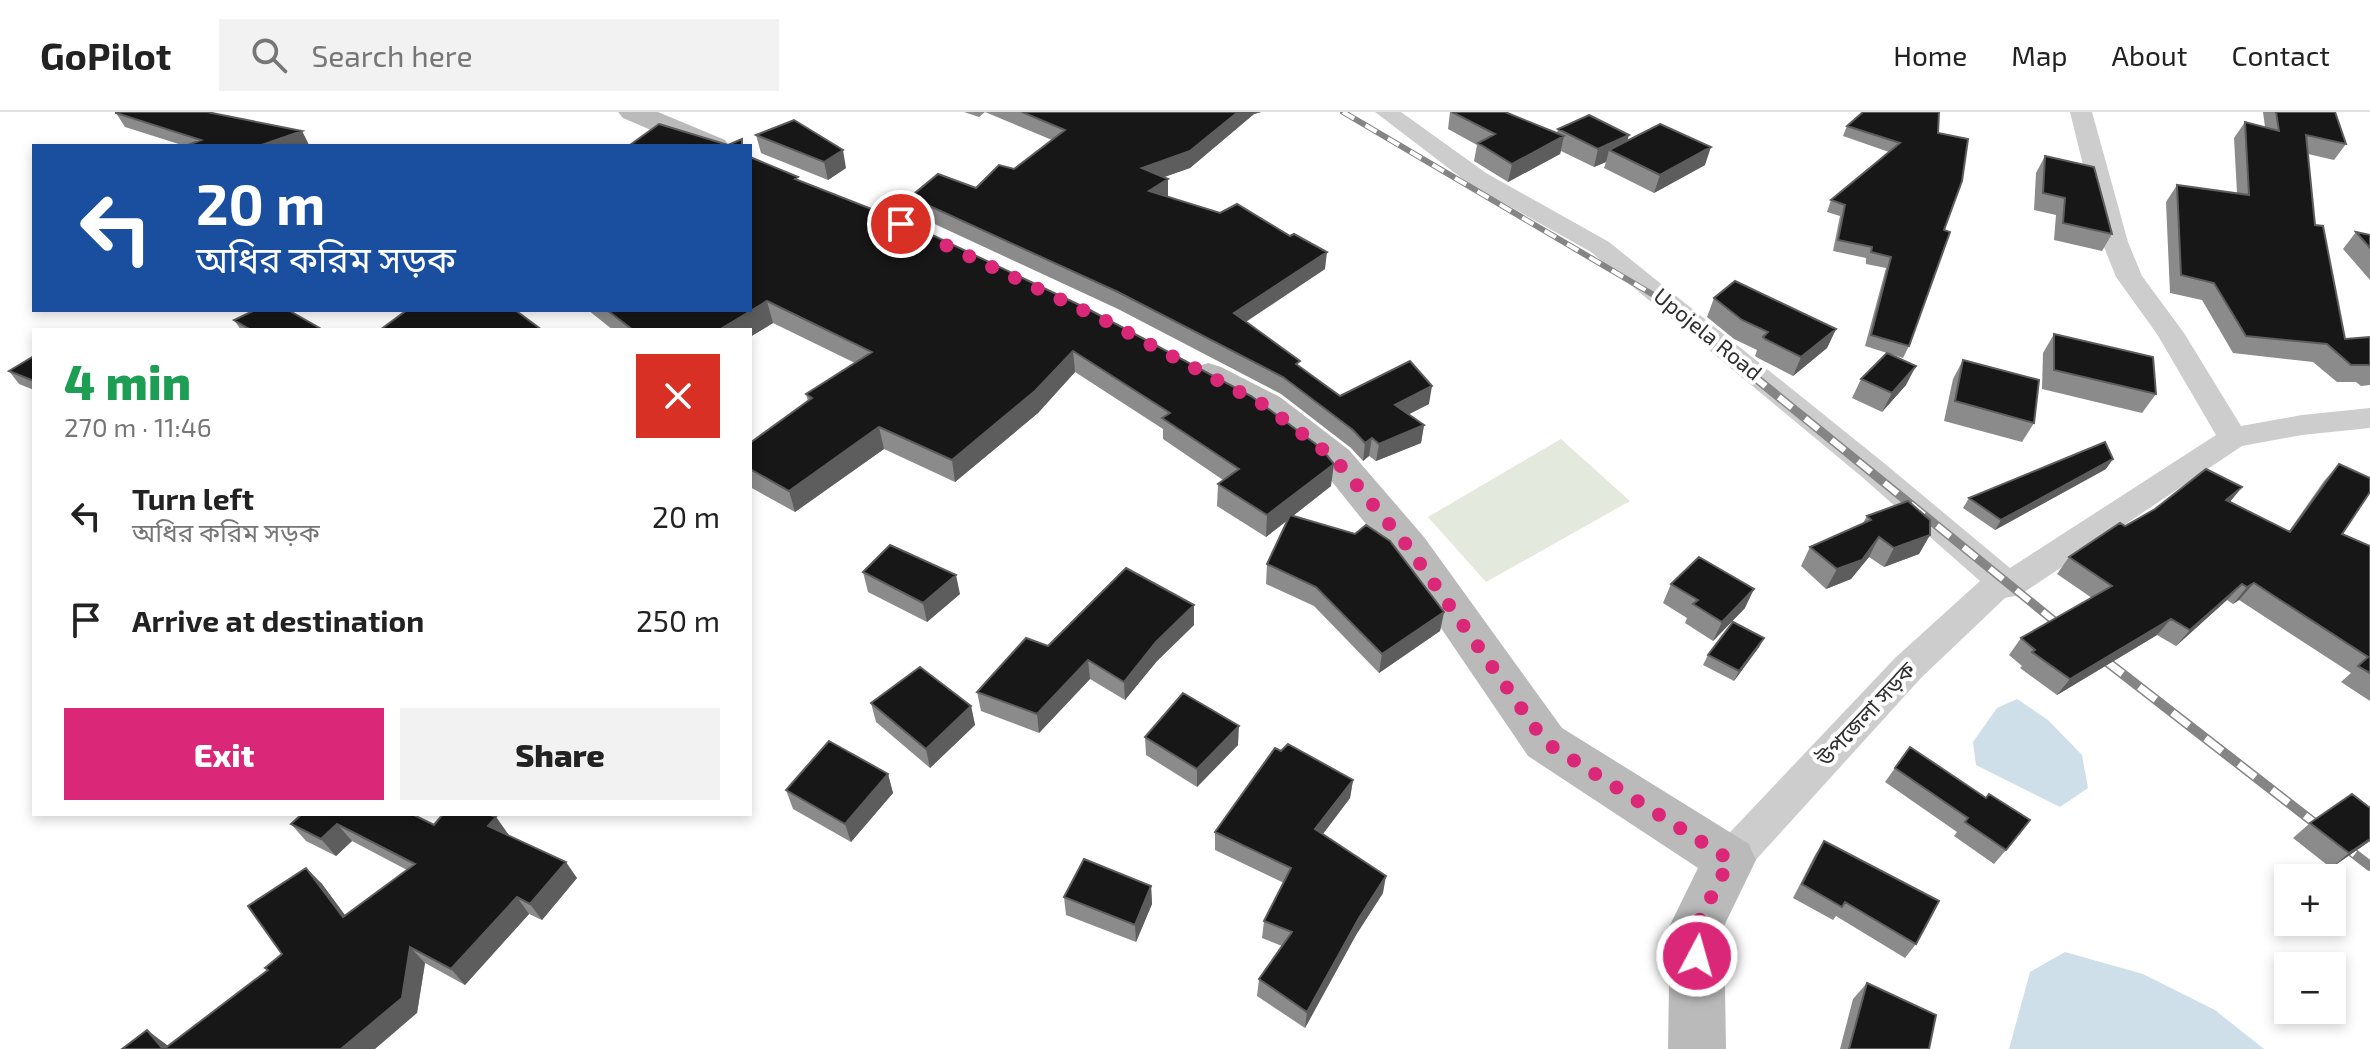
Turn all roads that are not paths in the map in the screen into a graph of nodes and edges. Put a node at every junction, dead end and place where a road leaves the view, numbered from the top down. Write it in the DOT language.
graph roads {
  1 [pos="633,112"];
  2 [pos="1386,112"];
  3 [pos="2081,112"];
  4 [pos="709,144"];
  5 [pos="1171,356"];
  6 [pos="2370,418"];
  7 [pos="2233,438"];
  8 [pos="2008,586"];
  9 [pos="1730,860"];
  10 [pos="1697,1049"];
  1 -- 4 [label="main road"];
  2 -- 8 [label="street, Upojela Road"];
  3 -- 7 [label="street"];
  5 -- 9 [label="main road"];
  6 -- 7 [label="street"];
  7 -- 8 [label="street"];
  8 -- 9 [label="street, উপজেলা সড়ক"];
  9 -- 10 [label="main road"];
}
